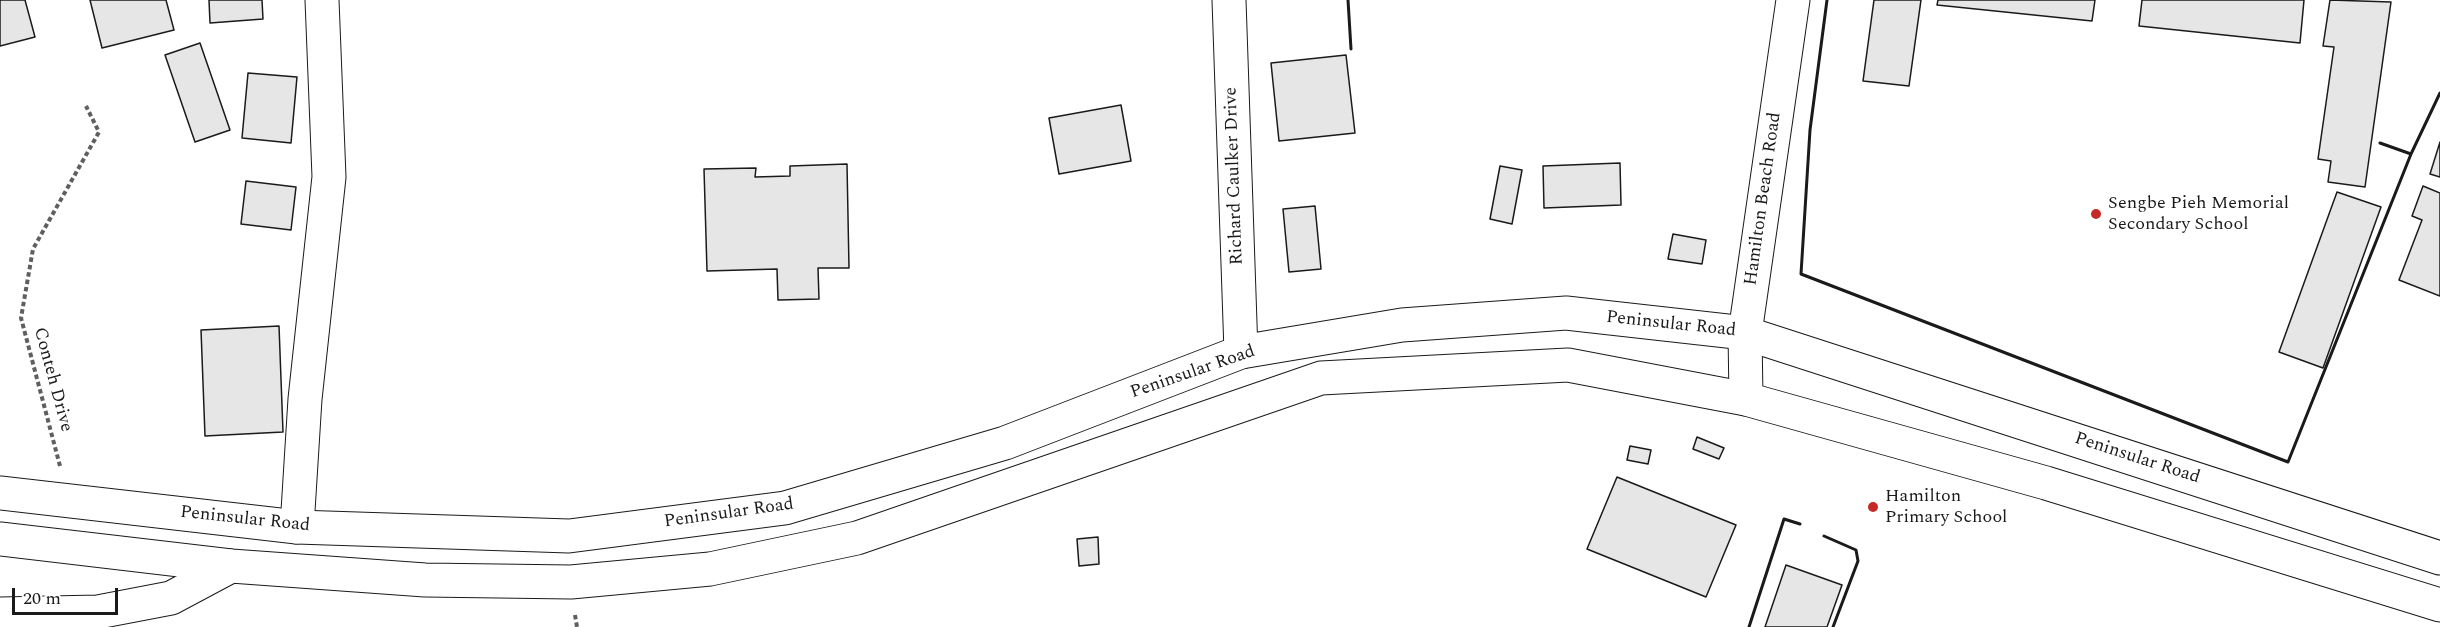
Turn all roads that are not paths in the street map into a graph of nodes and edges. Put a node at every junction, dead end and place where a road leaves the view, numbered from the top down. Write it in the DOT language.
graph roads {
  1 [pos="322,0"];
  2 [pos="1229,0"];
  3 [pos="1793,0"];
  4 [pos="1745,333"];
  5 [pos="1241,352"];
  6 [pos="1746,399"];
  7 [pos="0,493"];
  8 [pos="297,527"];
  9 [pos="0,539"];
  10 [pos="2440,558"];
  11 [pos="231,566"];
  12 [pos="2440,605"];
  13 [pos="0,614"];
  1 -- 8 [label="main road"];
  2 -- 5 [label="main road, Richard Caulker Drive"];
  3 -- 4 [label="main road, Hamilton Beach Road"];
  4 -- 5 [label="main road, Peninsular Road"];
  4 -- 6 [label="main road, Hamilton Beach Road"];
  4 -- 10 [label="main road, Peninsular Road"];
  5 -- 8 [label="main road, Peninsular Road"];
  6 -- 11 [label="main road"];
  6 -- 12 [label="main road"];
  7 -- 8 [label="main road, Peninsular Road"];
  9 -- 11 [label="main road"];
  11 -- 13 [label="main road"];
}
